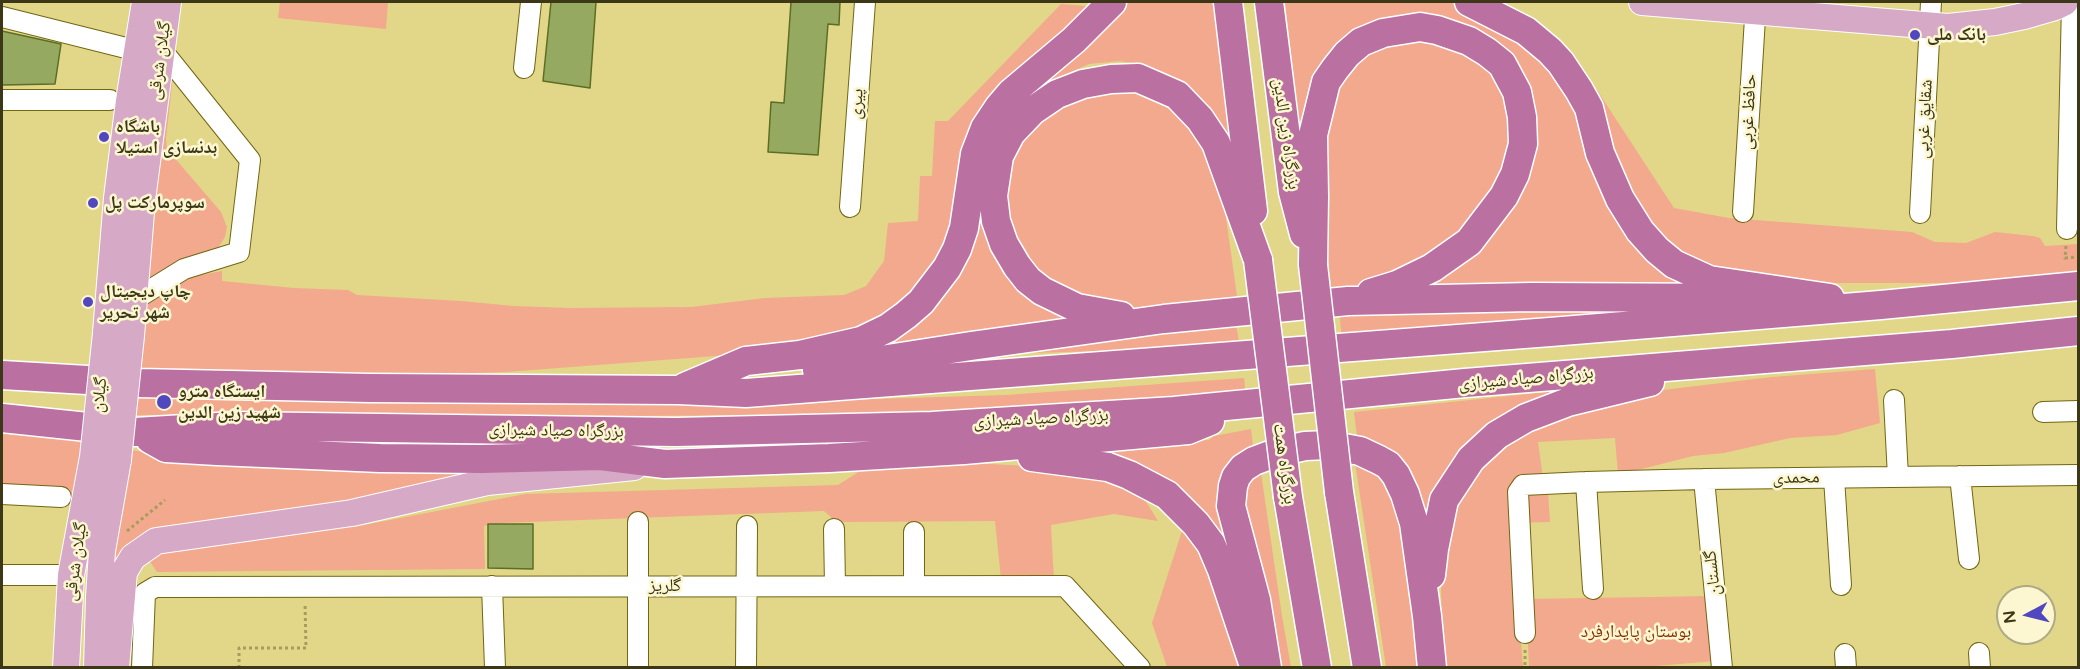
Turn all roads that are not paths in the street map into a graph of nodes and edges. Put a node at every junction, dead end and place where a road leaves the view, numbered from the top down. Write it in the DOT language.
graph roads {
  1 [pos="145,2"];
  2 [pos="168,2"];
  3 [pos="178,2"];
  4 [pos="531,2"];
  5 [pos="864,2"];
  6 [pos="1112,2"];
  7 [pos="1228,2"];
  8 [pos="1269,2"];
  9 [pos="1469,2"];
  10 [pos="1656,2"];
  11 [pos="1990,2"];
  12 [pos="2065,2"];
  13 [pos="2072,2"];
  14 [pos="1756,6"];
  15 [pos="2,17"];
  16 [pos="1936,18"];
  17 [pos="2075,37"];
  18 [pos="149,50"];
  19 [pos="524,68"];
  20 [pos="2,100"];
  21 [pos="110,100"];
  22 [pos="850,207"];
  23 [pos="1743,212"];
  24 [pos="1920,213"];
  25 [pos="2067,229"];
  26 [pos="1258,260"];
  27 [pos="1313,265"];
  28 [pos="2079,286"];
  29 [pos="134,300"];
  30 [pos="1348,301"];
  31 [pos="1881,305"];
  32 [pos="1164,319"];
  33 [pos="2079,330"];
  34 [pos="118,335"];
  35 [pos="1735,362"];
  36 [pos="2,375"];
  37 [pos="678,390"];
  38 [pos="1894,400"];
  39 [pos="1248,405"];
  40 [pos="2079,411"];
  41 [pos="2043,412"];
  42 [pos="2,418"];
  43 [pos="135,432"];
  44 [pos="964,450"];
  45 [pos="106,458"];
  46 [pos="665,464"];
  47 [pos="2079,475"];
  48 [pos="1959,476"];
  49 [pos="1898,477"];
  50 [pos="1834,478"];
  51 [pos="1704,479"];
  52 [pos="1586,482"];
  53 [pos="2,494"];
  54 [pos="62,497"];
  55 [pos="638,522"];
  56 [pos="747,526"];
  57 [pos="834,529"];
  58 [pos="914,532"];
  59 [pos="1969,559"];
  60 [pos="2,575"];
  61 [pos="71,575"];
  62 [pos="1841,585"];
  63 [pos="492,586"];
  64 [pos="639,586"];
  65 [pos="748,586"];
  66 [pos="835,586"];
  67 [pos="914,586"];
  68 [pos="1593,589"];
  69 [pos="1427,616"];
  70 [pos="1525,633"];
  71 [pos="66,668"];
  72 [pos="97,668"];
  73 [pos="116,668"];
  74 [pos="142,668"];
  75 [pos="495,668"];
  76 [pos="638,668"];
  77 [pos="746,668"];
  78 [pos="1140,668"];
  79 [pos="1255,668"];
  80 [pos="1267,668"];
  81 [pos="1317,668"];
  82 [pos="1367,668"];
  83 [pos="1432,668"];
  84 [pos="1722,668"];
  1 -- 18 [label="main road, گیلان شرقی"];
  2 -- 18 [label="main road, گیلان شرقی"];
  3 -- 18 [label="main road"];
  4 -- 19 [label="street"];
  5 -- 22 [label="street, پیری"];
  6 -- 37 [label="highway"];
  7 -- 26 [label="highway"];
  8 -- 27 [label="highway, بزرگراه زین الدین"];
  9 -- 31 [label="highway"];
  10 -- 14 [label="main road"];
  11 -- 16 [label="main road"];
  12 -- 16 [label="main road"];
  13 -- 17 [label="street"];
  14 -- 16 [label="main road"];
  14 -- 23 [label="street, حافظ غربی"];
  15 -- 18 [label="street"];
  16 -- 24 [label="street, شقایق غربی"];
  17 -- 25 [label="street"];
  18 -- 29 [label="main road, گیلان شرقی"];
  18 -- 29 [label="street"];
  18 -- 34 [label="main road, گیلان شرقی"];
  20 -- 21 [label="street"];
  26 -- 32 [label="highway"];
  26 -- 81 [label="highway, بزرگراه همت, bridge"];
  27 -- 30 [label="highway"];
  27 -- 82 [label="highway, bridge"];
  28 -- 31 [label="highway"];
  29 -- 34 [label="main road, گیلان شرقی"];
  30 -- 31 [label="highway"];
  30 -- 32 [label="highway"];
  31 -- 37 [label="highway"];
  32 -- 37 [label="highway"];
  33 -- 35 [label="highway, بزرگراه صیاد شیرازی"];
  34 -- 45 [label="main road, گیلان, bridge"];
  35 -- 39 [label="highway, بزرگراه صیاد شیرازی"];
  35 -- 69 [label="highway"];
  36 -- 37 [label="highway"];
  38 -- 49 [label="street"];
  39 -- 43 [label="highway, بزرگراه صیاد شیرازی"];
  39 -- 44 [label="highway"];
  40 -- 41 [label="street"];
  42 -- 43 [label="highway, بزرگراه صیاد شیرازی"];
  43 -- 46 [label="highway"];
  44 -- 46 [label="highway"];
  44 -- 79 [label="highway"];
  45 -- 61 [label="main road, گیلان شرقی"];
  45 -- 72 [label="main road, گیلان شرقی"];
  46 -- 73 [label="main road"];
  47 -- 48 [label="street, محمدی"];
  48 -- 49 [label="street, محمدی"];
  48 -- 59 [label="street"];
  49 -- 50 [label="street, محمدی"];
  50 -- 51 [label="street, محمدی"];
  50 -- 62 [label="street"];
  51 -- 52 [label="street, محمدی"];
  51 -- 84 [label="street, گلستان"];
  52 -- 68 [label="street"];
  52 -- 70 [label="street, محمدی"];
  53 -- 54 [label="street"];
  55 -- 64 [label="street"];
  56 -- 65 [label="street"];
  57 -- 66 [label="street"];
  58 -- 67 [label="street"];
  60 -- 61 [label="street"];
  61 -- 71 [label="main road, گیلان شرقی"];
  63 -- 64 [label="street, گلریز"];
  63 -- 74 [label="street, گلریز"];
  63 -- 75 [label="street"];
  64 -- 65 [label="street, گلریز"];
  64 -- 76 [label="street"];
  65 -- 66 [label="street, گلریز"];
  65 -- 77 [label="street"];
  66 -- 67 [label="street, گلریز"];
  67 -- 78 [label="street, گلریز"];
  69 -- 80 [label="highway"];
  69 -- 83 [label="highway"];
}
